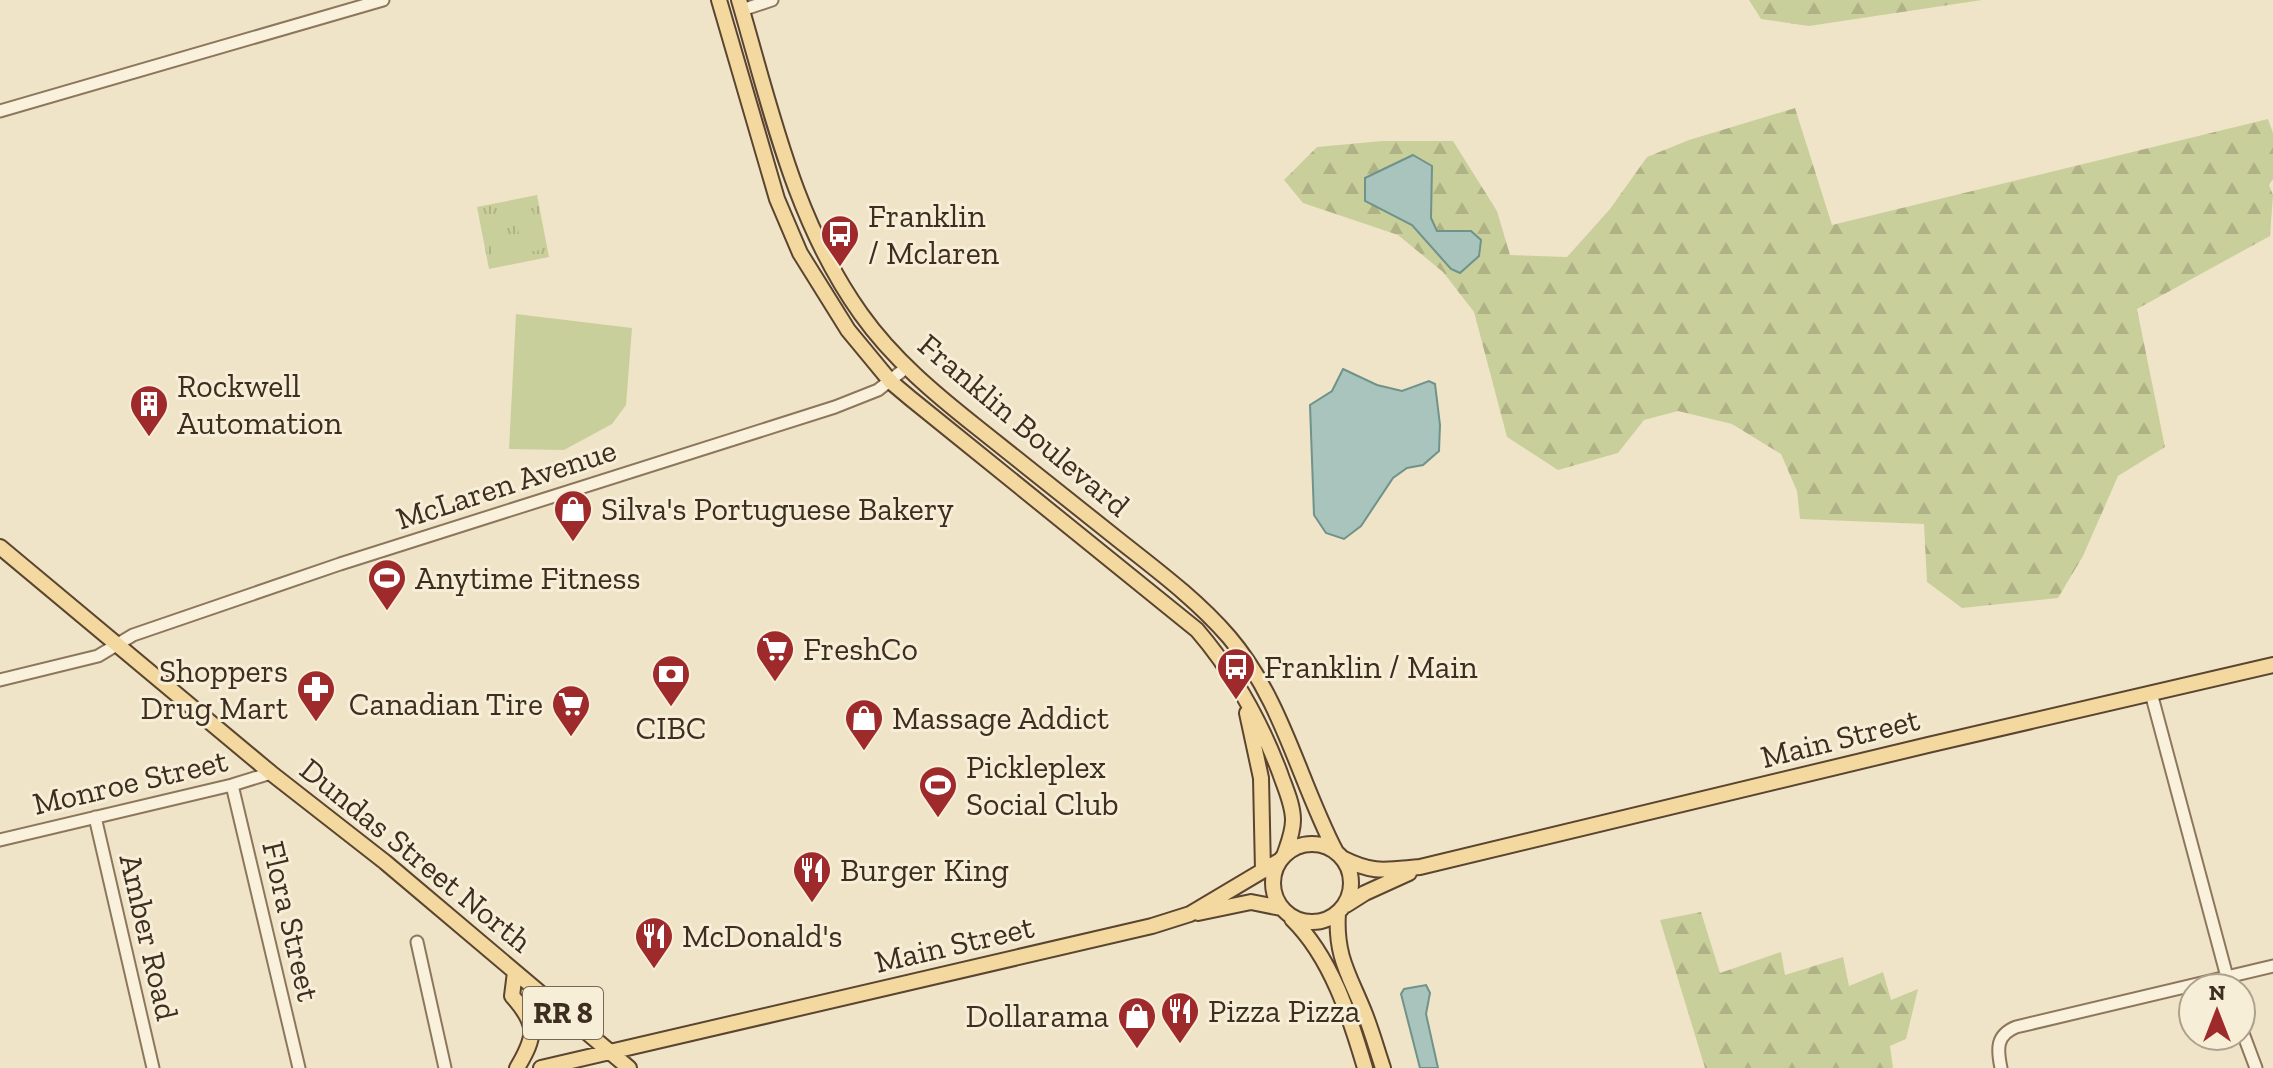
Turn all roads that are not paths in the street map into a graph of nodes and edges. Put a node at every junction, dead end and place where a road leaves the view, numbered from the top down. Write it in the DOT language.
graph roads {
  1 [pos="383,0"];
  2 [pos="719,0"];
  3 [pos="772,0"];
  4 [pos="740,5"];
  5 [pos="0,111"];
  6 [pos="907,367"];
  7 [pos="891,382"];
  8 [pos="0,547"];
  9 [pos="117,645"];
  10 [pos="2273,665"];
  11 [pos="0,680"];
  12 [pos="1242,690"];
  13 [pos="2151,693"];
  14 [pos="271,773"];
  15 [pos="232,785"];
  16 [pos="95,817"];
  17 [pos="0,840"];
  18 [pos="1339,855"];
  19 [pos="1281,859"];
  20 [pos="1420,867"];
  21 [pos="1263,871"];
  22 [pos="1284,910"];
  23 [pos="1341,910"];
  24 [pos="1190,914"];
  25 [pos="417,942"];
  26 [pos="515,972"];
  27 [pos="2226,972"];
  28 [pos="2177,993"];
  29 [pos="611,1054"];
  30 [pos="153,1068"];
  31 [pos="299,1068"];
  32 [pos="445,1068"];
  33 [pos="517,1068"];
  34 [pos="541,1068"];
  35 [pos="629,1068"];
  36 [pos="1365,1068"];
  37 [pos="1383,1068"];
  38 [pos="2001,1068"];
  1 -- 5 [label="street"];
  2 -- 7 [label="main road, Franklin Boulevard"];
  3 -- 4 [label="street"];
  4 -- 6 [label="main road, Franklin Boulevard"];
  6 -- 7 [label="street, McLaren Avenue"];
  6 -- 18 [label="main road, Franklin Boulevard"];
  7 -- 9 [label="street, McLaren Avenue"];
  7 -- 12 [label="main road, Franklin Boulevard"];
  8 -- 9 [label="main road, Dundas Street North / RR 8"];
  9 -- 11 [label="street, McLaren Avenue"];
  9 -- 14 [label="main road, Dundas Street North / RR 8"];
  10 -- 13 [label="main road, Main Street"];
  12 -- 19 [label="main road, Franklin Boulevard"];
  12 -- 21 [label="main road"];
  13 -- 20 [label="main road, Main Street"];
  13 -- 27 [label="street"];
  14 -- 15 [label="street, Monroe Street"];
  14 -- 26 [label="main road, Dundas Street North / RR 8"];
  15 -- 16 [label="street, Monroe Street"];
  15 -- 31 [label="street, Flora Street"];
  16 -- 17 [label="street, Monroe Street"];
  16 -- 30 [label="street, Amber Road"];
  18 -- 19 [label="main road"];
  18 -- 20 [label="main road, Main Street"];
  18 -- 23 [label="main road"];
  19 -- 21 [label="main road, Main Street"];
  19 -- 22 [label="main road"];
  20 -- 23 [label="main road, Main Street"];
  21 -- 24 [label="main road, Main Street"];
  22 -- 23 [label="main road"];
  22 -- 24 [label="main road, Main Street"];
  22 -- 36 [label="main road"];
  23 -- 37 [label="main road"];
  24 -- 29 [label="main road, Main Street"];
  25 -- 32 [label="street"];
  26 -- 29 [label="main road, Dundas Street North / RR 8"];
  26 -- 33 [label="main road"];
  28 -- 38 [label="street"];
  29 -- 34 [label="main road, Main Street"];
  29 -- 35 [label="main road, RR 8"];
}
